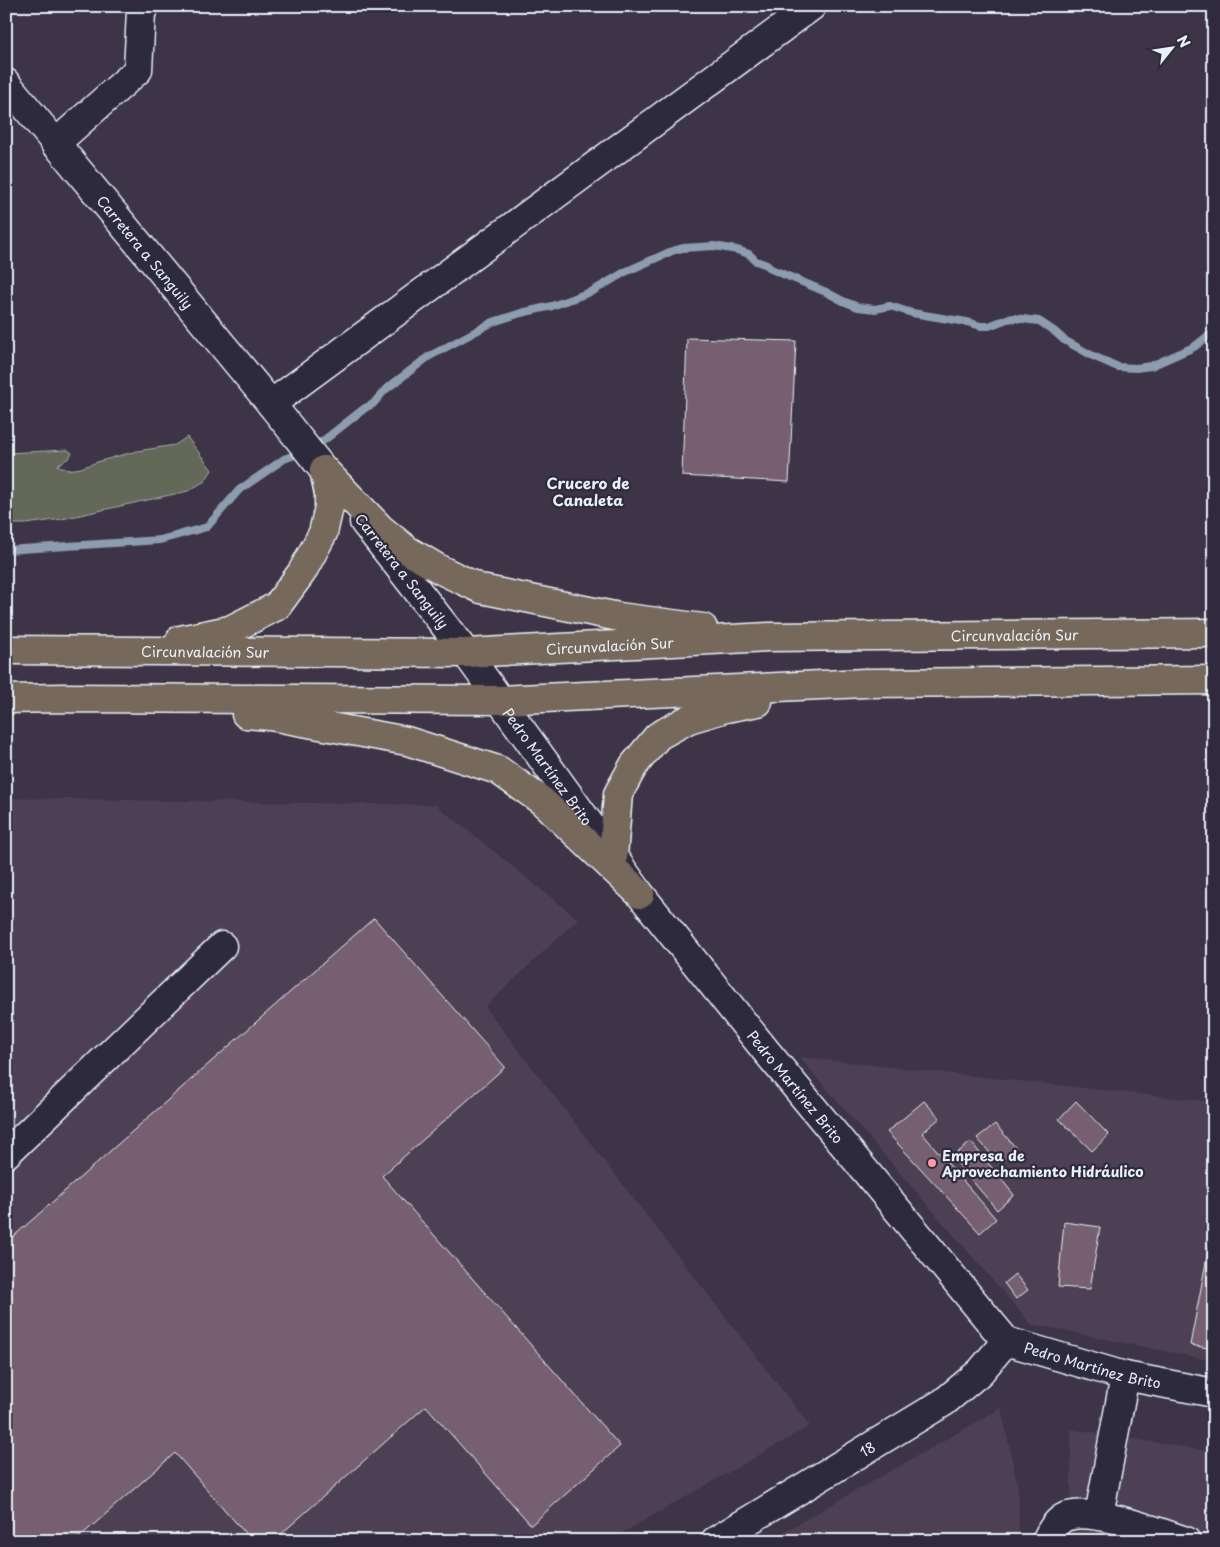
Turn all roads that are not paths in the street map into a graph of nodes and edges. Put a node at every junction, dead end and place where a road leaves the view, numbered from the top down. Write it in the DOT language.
graph roads {
  1 [pos="145,6"];
  2 [pos="810,7"];
  3 [pos="6,83"];
  4 [pos="55,144"];
  5 [pos="277,412"];
  6 [pos="322,468"];
  7 [pos="1214,633"];
  8 [pos="769,637"];
  9 [pos="6,650"];
  10 [pos="126,652"];
  11 [pos="466,653"];
  12 [pos="1214,680"];
  13 [pos="865,683"];
  14 [pos="63,698"];
  15 [pos="6,699"];
  16 [pos="499,700"];
  17 [pos="614,857"];
  18 [pos="640,894"];
  19 [pos="222,946"];
  20 [pos="6,1154"];
  21 [pos="1006,1341"];
  22 [pos="1125,1376"];
  23 [pos="1214,1392"];
  24 [pos="1099,1515"];
  25 [pos="715,1541"];
  26 [pos="1046,1541"];
  27 [pos="1186,1541"];
  1 -- 4 [label="street"];
  2 -- 5 [label="street"];
  3 -- 4 [label="street, Carretera a Sanguily"];
  4 -- 5 [label="street, Carretera a Sanguily"];
  5 -- 6 [label="street, Carretera a Sanguily"];
  6 -- 8 [label="highway"];
  6 -- 10 [label="highway"];
  6 -- 11 [label="street, Carretera a Sanguily"];
  7 -- 8 [label="highway, Circunvalación Sur"];
  8 -- 11 [label="highway, Circunvalación Sur"];
  9 -- 10 [label="highway, Circunvalación Sur"];
  10 -- 11 [label="highway, Circunvalación Sur"];
  11 -- 16 [label="street, Pedro Martínez Brito"];
  12 -- 13 [label="highway"];
  13 -- 16 [label="highway"];
  13 -- 17 [label="highway"];
  14 -- 15 [label="highway"];
  14 -- 16 [label="highway"];
  14 -- 18 [label="highway"];
  16 -- 17 [label="street, Pedro Martínez Brito"];
  17 -- 18 [label="street, Pedro Martínez Brito"];
  18 -- 21 [label="street, Pedro Martínez Brito"];
  19 -- 20 [label="street"];
  21 -- 22 [label="street, Pedro Martínez Brito"];
  21 -- 25 [label="street, 18"];
  22 -- 23 [label="street, Pedro Martínez Brito"];
  22 -- 24 [label="street"];
  24 -- 26 [label="street"];
  24 -- 27 [label="street"];
}
